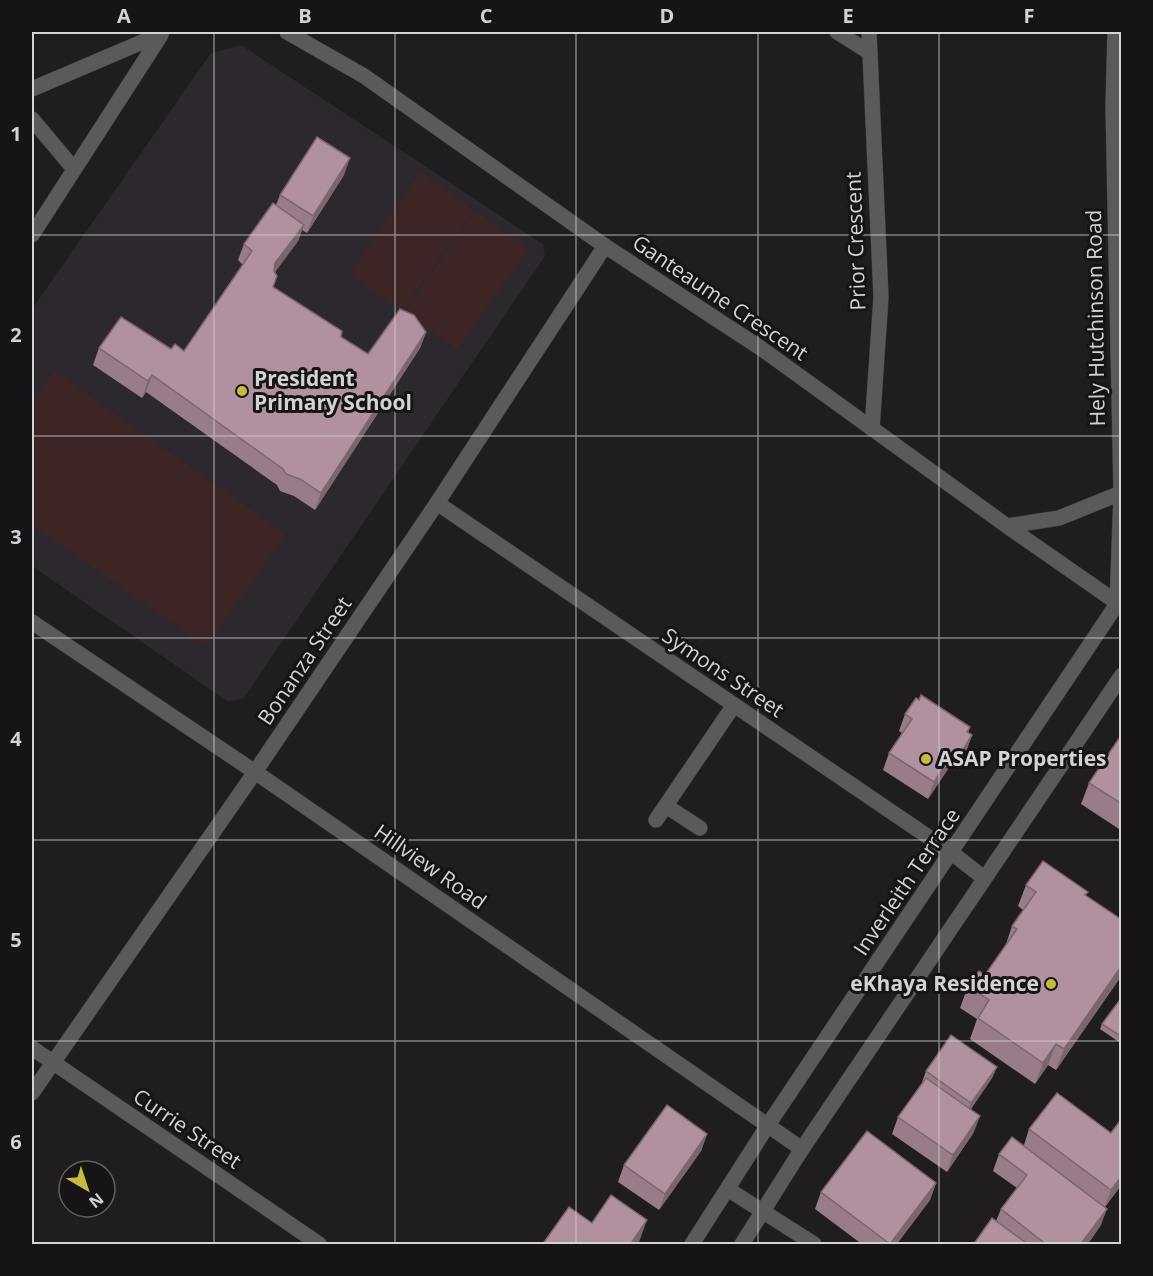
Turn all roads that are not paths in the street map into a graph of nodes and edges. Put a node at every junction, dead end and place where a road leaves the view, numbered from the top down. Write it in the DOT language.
graph roads {
  1 [pos="290,32"];
  2 [pos="837,32"];
  3 [pos="869,32"];
  4 [pos="1115,32"];
  5 [pos="164,33"];
  6 [pos="869,51"];
  7 [pos="32,89"];
  8 [pos="32,119"];
  9 [pos="74,170"];
  10 [pos="32,235"];
  11 [pos="605,246"];
  12 [pos="872,429"];
  13 [pos="1121,493"];
  14 [pos="437,504"];
  15 [pos="1006,526"];
  16 [pos="1120,605"];
  17 [pos="32,622"];
  18 [pos="1122,675"];
  19 [pos="734,705"];
  20 [pos="255,772"];
  21 [pos="666,806"];
  22 [pos="656,820"];
  23 [pos="700,828"];
  24 [pos="952,853"];
  25 [pos="984,878"];
  26 [pos="32,1048"];
  27 [pos="53,1063"];
  28 [pos="32,1093"];
  29 [pos="768,1125"];
  30 [pos="802,1149"];
  31 [pos="729,1190"];
  32 [pos="763,1212"];
  33 [pos="315,1244"];
  34 [pos="692,1245"];
  35 [pos="742,1245"];
  36 [pos="813,1245"];
  1 -- 11 [label="street, Ganteaume Crescent"];
  2 -- 6 [label="street"];
  3 -- 6 [label="street, Prior Crescent"];
  4 -- 13 [label="street, Hely Hutchinson Road"];
  5 -- 7 [label="street"];
  5 -- 9 [label="street"];
  6 -- 12 [label="street, Prior Crescent"];
  8 -- 9 [label="street"];
  9 -- 10 [label="street"];
  11 -- 12 [label="street, Ganteaume Crescent"];
  11 -- 14 [label="street, Bonanza Street"];
  12 -- 15 [label="street, Ganteaume Crescent"];
  13 -- 15 [label="street"];
  13 -- 16 [label="street, Hely Hutchinson Road"];
  14 -- 19 [label="street, Symons Street"];
  14 -- 20 [label="street, Bonanza Street"];
  15 -- 16 [label="street, Ganteaume Crescent"];
  16 -- 24 [label="street, Inverleith Terrace"];
  17 -- 20 [label="street, Hillview Road"];
  18 -- 25 [label="street"];
  19 -- 21 [label="street"];
  19 -- 24 [label="street, Symons Street"];
  20 -- 27 [label="street, Bonanza Street"];
  20 -- 29 [label="street, Hillview Road"];
  21 -- 22 [label="street"];
  21 -- 23 [label="street"];
  24 -- 25 [label="street, Symons Street"];
  24 -- 29 [label="street, Inverleith Terrace"];
  25 -- 30 [label="street"];
  26 -- 27 [label="street, Currie Street"];
  27 -- 28 [label="street, Bonanza Street"];
  27 -- 33 [label="street, Currie Street"];
  29 -- 30 [label="street, Hillview Road"];
  29 -- 31 [label="street, Inverleith Terrace"];
  30 -- 32 [label="street"];
  31 -- 32 [label="street"];
  31 -- 34 [label="street, Inverleith Terrace"];
  32 -- 35 [label="street"];
  32 -- 36 [label="street"];
}
